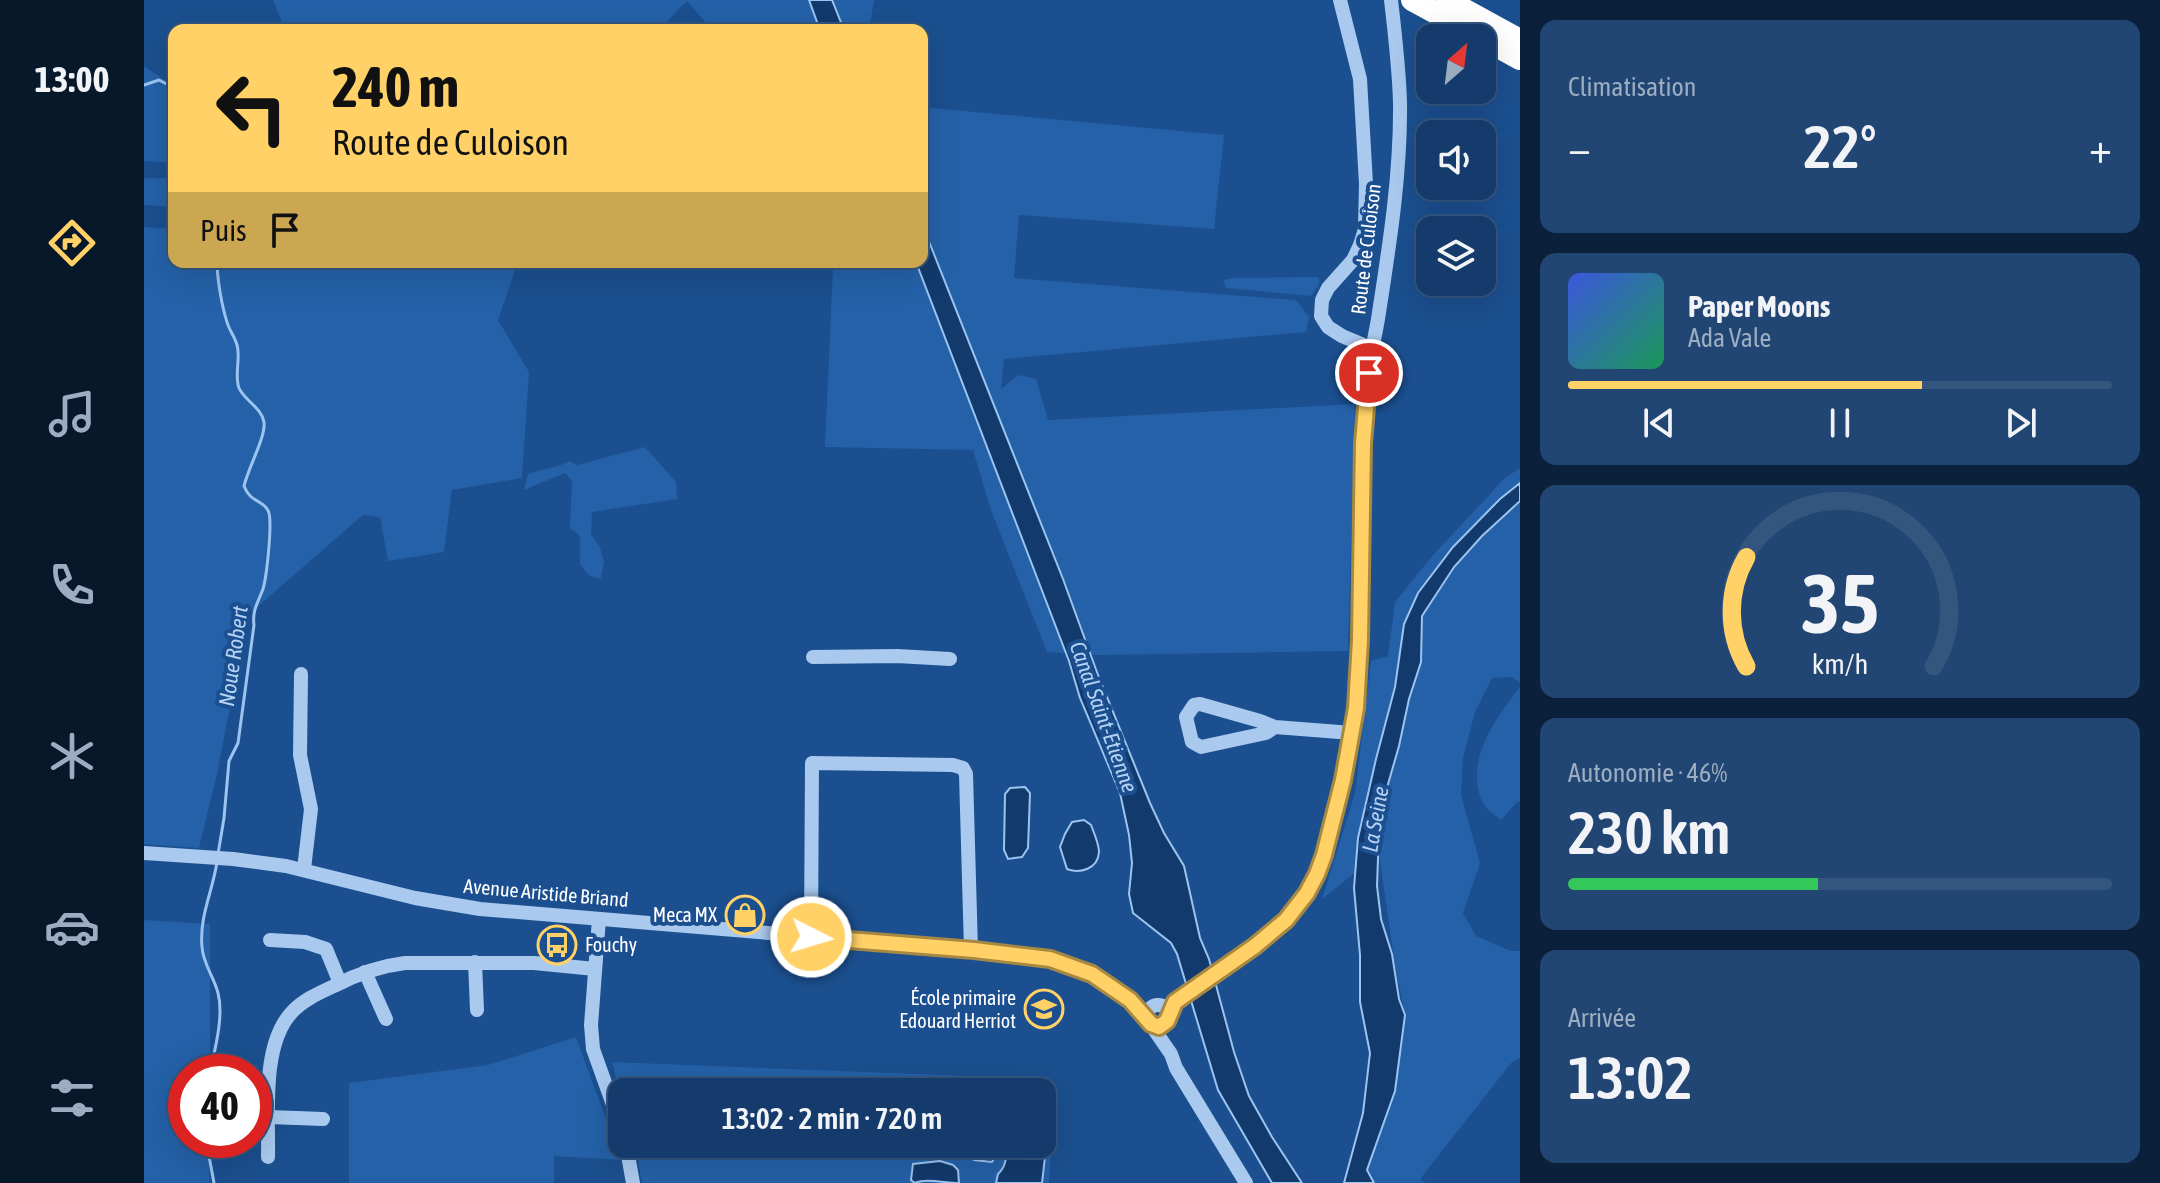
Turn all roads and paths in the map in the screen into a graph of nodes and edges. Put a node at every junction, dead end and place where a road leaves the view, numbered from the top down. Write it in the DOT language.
graph roads {
  1 [pos="1340,0"];
  2 [pos="1447,0"];
  3 [pos="1398,2"];
  4 [pos="1449,24"];
  5 [pos="1520,40"];
  6 [pos="1496,46"];
  7 [pos="1520,59"];
  8 [pos="1373,349"];
  9 [pos="813,657"];
  10 [pos="950,659"];
  11 [pos="301,674"];
  12 [pos="1275,727"];
  13 [pos="1352,733"];
  14 [pos="144,853"];
  15 [pos="304,869"];
  16 [pos="599,919"];
  17 [pos="811,937"];
  18 [pos="270,940"];
  19 [pos="971,950"];
  20 [pos="475,962"];
  21 [pos="595,969"];
  22 [pos="365,972"];
  23 [pos="340,983"];
  24 [pos="477,1010"];
  25 [pos="1163,1011"];
  26 [pos="386,1019"];
  27 [pos="272,1054"];
  28 [pos="608,1091"];
  29 [pos="272,1117"];
  30 [pos="323,1119"];
  31 [pos="629,1158"];
  32 [pos="633,1183"];
  33 [pos="1246,1183"];
  1 -- 8 [label="street"];
  2 -- 5 [label="highway"];
  3 -- 4 [label="highway"];
  3 -- 8 [label="street, Route de Culoison"];
  6 -- 7 [label="highway"];
  8 -- 13 [label="street, Route de Culoison"];
  9 -- 10 [label="street"];
  11 -- 15 [label="street"];
  12 -- 12 [label="street"];
  12 -- 13 [label="street"];
  13 -- 25 [label="street, Route de Culoison"];
  14 -- 15 [label="street, Avenue Aristide Briand"];
  15 -- 16 [label="street, Avenue Aristide Briand"];
  16 -- 17 [label="street, Avenue Aristide Briand"];
  16 -- 21 [label="street"];
  17 -- 19 [label="street, Avenue Aristide Briand"];
  17 -- 19 [label="street"];
  18 -- 23 [label="street"];
  19 -- 25 [label="street, Avenue Aristide Briand"];
  20 -- 21 [label="street"];
  20 -- 22 [label="street"];
  20 -- 24 [label="street"];
  21 -- 28 [label="street"];
  22 -- 23 [label="street"];
  22 -- 26 [label="street"];
  23 -- 27 [label="street"];
  25 -- 33 [label="street"];
  29 -- 30 [label="street"];
  31 -- 32 [label="street"];
}
